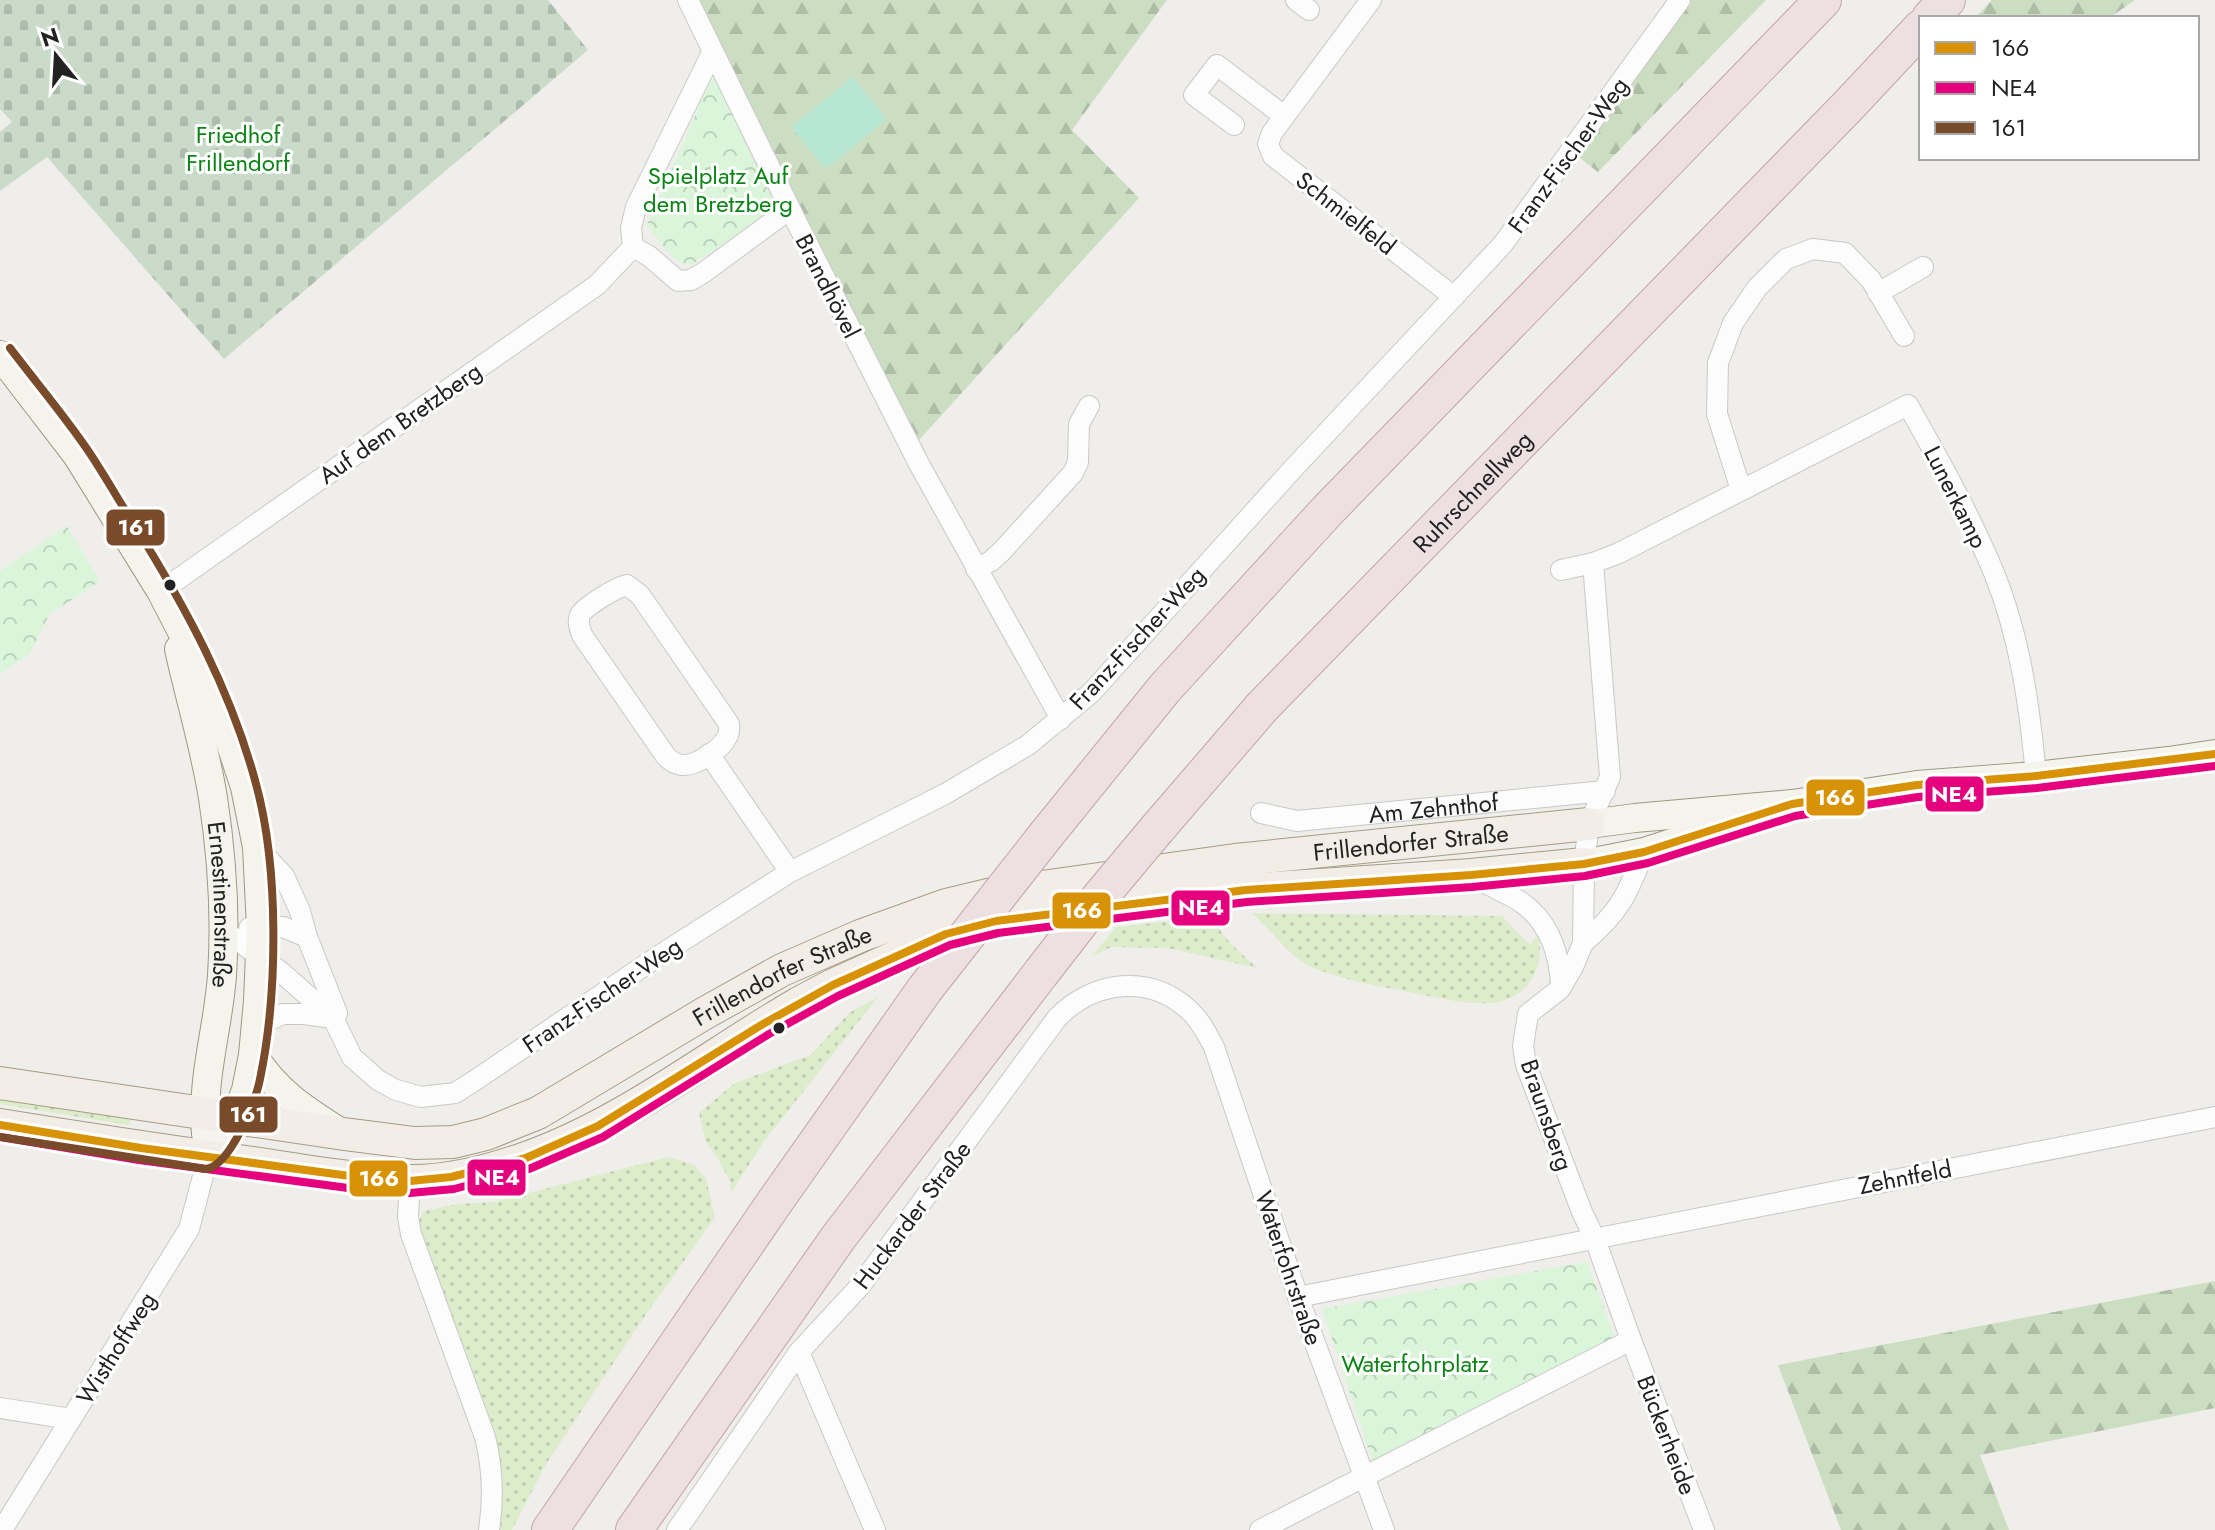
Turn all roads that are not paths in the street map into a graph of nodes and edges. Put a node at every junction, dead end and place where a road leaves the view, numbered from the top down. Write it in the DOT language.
graph roads {
  1 [pos="688,0"];
  2 [pos="1371,0"];
  3 [pos="1680,0"];
  4 [pos="1808,0"];
  5 [pos="1823,0"];
  6 [pos="1947,0"];
  7 [pos="1932,16"];
  8 [pos="1919,30"];
  9 [pos="1776,50"];
  10 [pos="712,53"];
  11 [pos="1284,116"];
  12 [pos="1234,125"];
  13 [pos="790,209"];
  14 [pos="633,247"];
  15 [pos="1923,267"];
  16 [pos="1878,293"];
  17 [pos="1454,297"];
  18 [pos="1904,336"];
  19 [pos="0,355"];
  20 [pos="1089,406"];
  21 [pos="1741,490"];
  22 [pos="1593,563"];
  23 [pos="976,569"];
  24 [pos="1561,570"];
  25 [pos="161,591"];
  26 [pos="1061,719"];
  27 [pos="709,754"];
  28 [pos="2215,754"];
  29 [pos="2036,776"];
  30 [pos="1605,791"];
  31 [pos="1792,804"];
  32 [pos="1261,813"];
  33 [pos="1589,824"];
  34 [pos="257,847"];
  35 [pos="1644,852"];
  36 [pos="1584,864"];
  37 [pos="790,872"];
  38 [pos="1471,875"];
  39 [pos="261,928"];
  40 [pos="222,929"];
  41 [pos="307,937"];
  42 [pos="1583,943"];
  43 [pos="260,957"];
  44 [pos="1561,984"];
  45 [pos="1189,1010"];
  46 [pos="333,1018"];
  47 [pos="256,1026"];
  48 [pos="253,1055"];
  49 [pos="0,1083"];
  50 [pos="220,1116"];
  51 [pos="2215,1117"];
  52 [pos="0,1125"];
  53 [pos="344,1134"];
  54 [pos="208,1157"];
  55 [pos="410,1181"];
  56 [pos="1595,1239"];
  57 [pos="1298,1297"];
  58 [pos="1631,1340"];
  59 [pos="799,1352"];
  60 [pos="0,1408"];
  61 [pos="71,1419"];
  62 [pos="1364,1477"];
  63 [pos="2,1530"];
  64 [pos="489,1530"];
  65 [pos="550,1530"];
  66 [pos="634,1530"];
  67 [pos="677,1530"];
  68 [pos="875,1530"];
  69 [pos="1260,1530"];
  70 [pos="1384,1530"];
  71 [pos="1704,1530"];
  1 -- 10 [label="street, Brandhövel"];
  2 -- 11 [label="street, Schmielfeld"];
  3 -- 17 [label="street, Franz-Fischer-Weg"];
  4 -- 9 [label="highway"];
  5 -- 9 [label="highway"];
  6 -- 7 [label="highway"];
  8 -- 66 [label="highway, Ruhrschnellweg, bridge"];
  9 -- 65 [label="highway, bridge"];
  10 -- 13 [label="street, Brandhövel"];
  10 -- 14 [label="street"];
  11 -- 12 [label="street"];
  11 -- 17 [label="street, Schmielfeld"];
  13 -- 14 [label="street"];
  13 -- 23 [label="street, Brandhövel"];
  14 -- 25 [label="street, Auf dem Bretzberg"];
  15 -- 16 [label="street"];
  16 -- 18 [label="street"];
  16 -- 21 [label="street"];
  17 -- 26 [label="street, Franz-Fischer-Weg"];
  19 -- 25 [label="main road, Ernestinenstraße"];
  20 -- 23 [label="street"];
  21 -- 22 [label="street, Lunerkamp"];
  21 -- 29 [label="street, Lunerkamp"];
  22 -- 24 [label="street, Lunerkamp"];
  22 -- 30 [label="street"];
  23 -- 26 [label="street, Brandhövel"];
  25 -- 34 [label="main road, Ernestinenstraße"];
  25 -- 40 [label="main road, Ernestinenstraße"];
  26 -- 37 [label="street, Franz-Fischer-Weg"];
  27 -- 27 [label="street"];
  27 -- 37 [label="street"];
  28 -- 29 [label="main road"];
  29 -- 31 [label="main road"];
  30 -- 32 [label="street, Am Zehnthof"];
  30 -- 33 [label="street"];
  31 -- 33 [label="main road"];
  31 -- 35 [label="main road"];
  33 -- 36 [label="street"];
  33 -- 53 [label="main road, Frillendorfer Straße"];
  34 -- 39 [label="main road, Ernestinenstraße"];
  34 -- 41 [label="street, Franz-Fischer-Weg"];
  35 -- 36 [label="main road"];
  35 -- 42 [label="street"];
  36 -- 38 [label="main road, Frillendorfer Straße"];
  36 -- 42 [label="street, Braunsberg"];
  37 -- 46 [label="street, Franz-Fischer-Weg"];
  38 -- 44 [label="street, Frillendorfer Straße"];
  38 -- 55 [label="main road, Frillendorfer Straße"];
  39 -- 40 [label="street"];
  39 -- 41 [label="street"];
  39 -- 43 [label="main road, Ernestinenstraße"];
  40 -- 43 [label="street, Franz-Fischer-Weg"];
  40 -- 50 [label="main road, Ernestinenstraße"];
  41 -- 46 [label="street, Franz-Fischer-Weg"];
  42 -- 44 [label="street, Braunsberg"];
  43 -- 46 [label="street, Franz-Fischer-Weg"];
  43 -- 47 [label="main road, Ernestinenstraße"];
  44 -- 56 [label="street, Braunsberg"];
  45 -- 57 [label="street, Waterfohrstraße"];
  45 -- 59 [label="street, Huckarder Straße"];
  46 -- 47 [label="street"];
  47 -- 48 [label="main road, Ernestinenstraße"];
  48 -- 50 [label="main road, Ernestinenstraße"];
  48 -- 53 [label="main road"];
  49 -- 50 [label="main road, Frillendorfer Straße"];
  50 -- 53 [label="main road, Frillendorfer Straße"];
  50 -- 54 [label="main road, Ernestinenstraße"];
  51 -- 56 [label="street, Zehntfeld"];
  52 -- 54 [label="main road, Frillendorfer Straße"];
  54 -- 55 [label="main road, Frillendorfer Straße"];
  54 -- 61 [label="street, Wisthoffweg"];
  55 -- 64 [label="street"];
  56 -- 57 [label="street"];
  56 -- 58 [label="street"];
  57 -- 62 [label="street, Waterfohrstraße"];
  58 -- 62 [label="street"];
  58 -- 71 [label="street, Bückerheide"];
  59 -- 67 [label="street, Huckarder Straße"];
  59 -- 68 [label="street"];
  60 -- 61 [label="street"];
  61 -- 63 [label="street, Wisthoffweg"];
  62 -- 69 [label="street"];
  62 -- 70 [label="street, Waterfohrstraße"];
}
